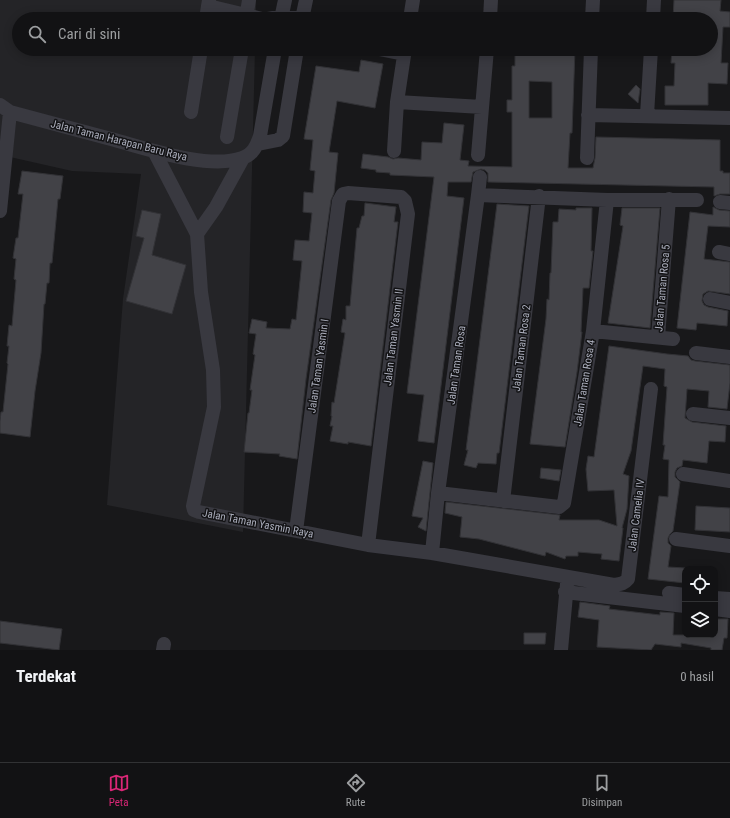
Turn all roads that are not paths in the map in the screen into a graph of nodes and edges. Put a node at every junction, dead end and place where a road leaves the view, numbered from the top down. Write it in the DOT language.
graph roads {
  1 [pos="249,0"];
  2 [pos="285,0"];
  3 [pos="306,0"];
  4 [pos="413,0"];
  5 [pos="491,0"];
  6 [pos="592,0"];
  7 [pos="654,0"];
  8 [pos="208,8"];
  9 [pos="225,12"];
  10 [pos="248,12"];
  11 [pos="283,12"];
  12 [pos="303,12"];
  13 [pos="411,12"];
  14 [pos="490,12"];
  15 [pos="592,12"];
  16 [pos="653,12"];
  17 [pos="200,56"];
  18 [pos="241,56"];
  19 [pos="274,56"];
  20 [pos="295,56"];
  21 [pos="404,56"];
  22 [pos="486,56"];
  23 [pos="591,56"];
  24 [pos="651,56"];
  25 [pos="397,102"];
  26 [pos="482,107"];
  27 [pos="5,109"];
  28 [pos="191,112"];
  29 [pos="588,115"];
  30 [pos="647,115"];
  31 [pos="730,118"];
  32 [pos="227,137"];
  33 [pos="258,144"];
  34 [pos="154,151"];
  35 [pos="394,152"];
  36 [pos="478,155"];
  37 [pos="243,158"];
  38 [pos="587,158"];
  39 [pos="480,177"];
  40 [pos="478,195"];
  41 [pos="539,196"];
  42 [pos="670,199"];
  43 [pos="607,200"];
  44 [pos="697,200"];
  45 [pos="339,201"];
  46 [pos="0,211"];
  47 [pos="197,234"];
  48 [pos="710,299"];
  49 [pos="730,303"];
  50 [pos="593,331"];
  51 [pos="658,337"];
  52 [pos="673,339"];
  53 [pos="696,353"];
  54 [pos="730,357"];
  55 [pos="651,390"];
  56 [pos="693,414"];
  57 [pos="730,418"];
  58 [pos="683,474"];
  59 [pos="730,481"];
  60 [pos="438,493"];
  61 [pos="503,501"];
  62 [pos="296,531"];
  63 [pos="676,539"];
  64 [pos="368,545"];
  65 [pos="730,546"];
  66 [pos="432,553"];
  67 [pos="568,577"];
  68 [pos="565,592"];
  69 [pos="669,593"];
  70 [pos="682,595"];
  71 [pos="718,598"];
  72 [pos="730,599"];
  73 [pos="682,606"];
  74 [pos="718,610"];
  75 [pos="730,611"];
  76 [pos="561,650"];
  1 -- 10 [label="street"];
  2 -- 11 [label="street"];
  3 -- 12 [label="street"];
  4 -- 13 [label="street"];
  5 -- 14 [label="street"];
  6 -- 15 [label="street"];
  7 -- 16 [label="street"];
  8 -- 9 [label="street"];
  17 -- 28 [label="street"];
  18 -- 32 [label="street"];
  19 -- 33 [label="street"];
  20 -- 33 [label="street"];
  21 -- 25 [label="street"];
  22 -- 26 [label="street"];
  23 -- 29 [label="street"];
  24 -- 30 [label="street"];
  25 -- 26 [label="street"];
  25 -- 35 [label="street"];
  26 -- 36 [label="street"];
  27 -- 34 [label="street, Jalan Taman Harapan Baru Raya"];
  27 -- 46 [label="street"];
  29 -- 30 [label="street"];
  29 -- 38 [label="street"];
  30 -- 31 [label="street"];
  33 -- 37 [label="street"];
  34 -- 37 [label="street, Jalan Taman Harapan Baru Raya"];
  34 -- 47 [label="street, Jalan Taman Yasmin Raya"];
  37 -- 47 [label="street"];
  39 -- 40 [label="street, Jalan Taman Rosa"];
  40 -- 41 [label="street"];
  40 -- 60 [label="street, Jalan Taman Rosa"];
  41 -- 43 [label="street"];
  41 -- 61 [label="street, Jalan Taman Rosa 2"];
  42 -- 43 [label="street"];
  42 -- 44 [label="street"];
  42 -- 51 [label="street, Jalan Taman Rosa 5"];
  43 -- 50 [label="street, Jalan Taman Rosa 4"];
  45 -- 62 [label="street, Jalan Taman Yasmin I"];
  45 -- 64 [label="street, Jalan Taman Yasmin II"];
  47 -- 62 [label="street, Jalan Taman Yasmin Raya"];
  48 -- 49 [label="street"];
  50 -- 51 [label="street, Jalan Taman Rosa 5"];
  50 -- 61 [label="street, Jalan Taman Rosa 4"];
  51 -- 52 [label="street"];
  53 -- 54 [label="street"];
  55 -- 67 [label="street, Jalan Camelia IV"];
  56 -- 57 [label="street"];
  58 -- 59 [label="street"];
  60 -- 61 [label="street, Jalan Taman Rosa 4"];
  60 -- 66 [label="street, Jalan Taman Rosa"];
  62 -- 64 [label="street, Jalan Taman Yasmin Raya"];
  63 -- 65 [label="street"];
  64 -- 66 [label="street, Jalan Taman Yasmin Raya"];
  66 -- 67 [label="street, Jalan Camelia IV"];
  67 -- 68 [label="street"];
  68 -- 73 [label="street"];
  68 -- 76 [label="street"];
  69 -- 70 [label="street"];
  71 -- 72 [label="street"];
  74 -- 75 [label="street"];
}
